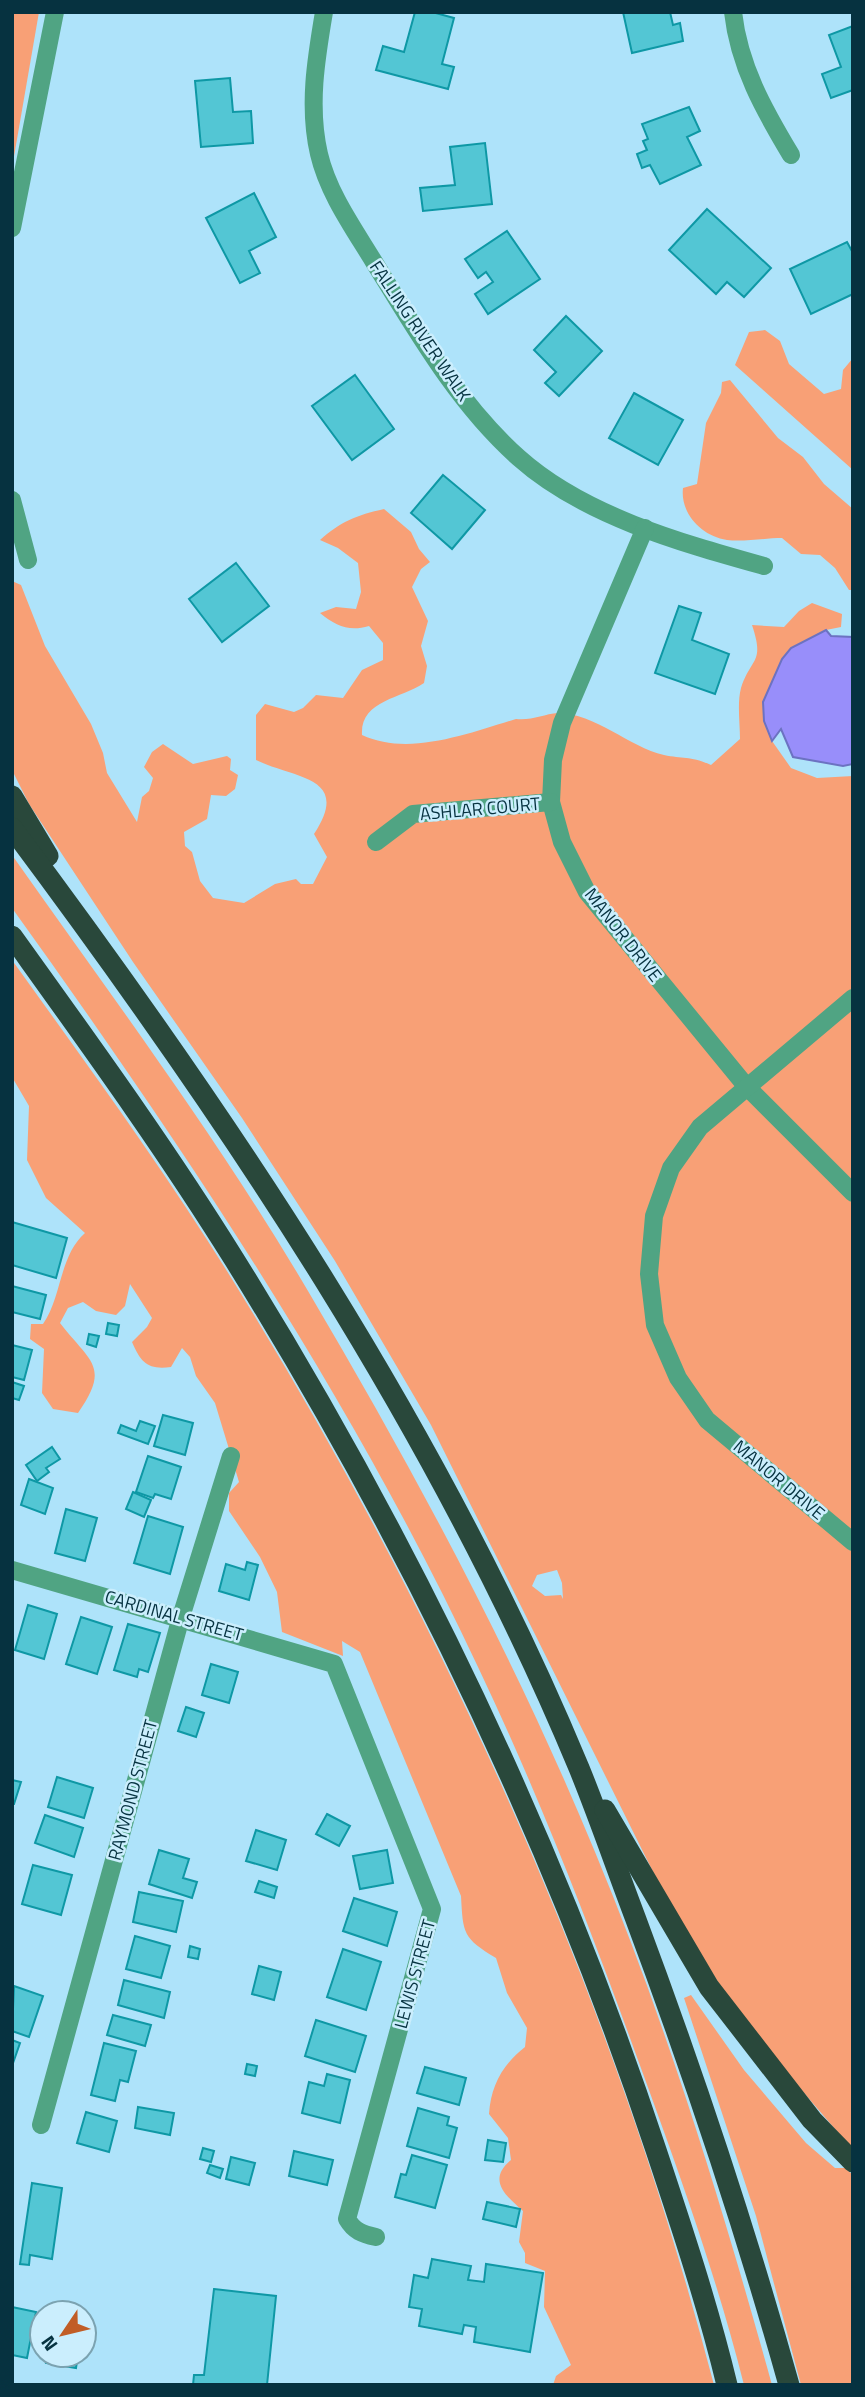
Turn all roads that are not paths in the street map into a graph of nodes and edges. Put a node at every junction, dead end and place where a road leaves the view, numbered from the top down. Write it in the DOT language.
graph roads {
  1 [pos="55,12"];
  2 [pos="324,12"];
  3 [pos="733,12"];
  4 [pos="791,155"];
  5 [pos="12,228"];
  6 [pos="12,500"];
  7 [pos="645,528"];
  8 [pos="27,559"];
  9 [pos="764,566"];
  10 [pos="12,796"];
  11 [pos="551,802"];
  12 [pos="12,828"];
  13 [pos="376,842"];
  14 [pos="12,936"];
  15 [pos="111,959"];
  16 [pos="853,998"];
  17 [pos="746,1086"];
  18 [pos="853,1193"];
  19 [pos="231,1456"];
  20 [pos="853,1542"];
  21 [pos="12,1570"];
  22 [pos="181,1617"];
  23 [pos="334,1664"];
  24 [pos="580,1769"];
  25 [pos="41,2125"];
  26 [pos="853,2162"];
  27 [pos="376,2237"];
  28 [pos="727,2385"];
  29 [pos="789,2385"];
  1 -- 5 [label="street"];
  2 -- 7 [label="street, FALLING RIVER WALK"];
  3 -- 4 [label="street"];
  6 -- 8 [label="street"];
  7 -- 9 [label="street, FALLING RIVER WALK"];
  7 -- 11 [label="street, MANOR DRIVE"];
  10 -- 15 [label="highway"];
  11 -- 13 [label="street, ASHLAR COURT"];
  11 -- 17 [label="street, MANOR DRIVE"];
  12 -- 15 [label="highway"];
  14 -- 28 [label="highway"];
  15 -- 24 [label="highway"];
  16 -- 17 [label="street"];
  17 -- 18 [label="street, MANOR DRIVE"];
  17 -- 20 [label="street, MANOR DRIVE"];
  19 -- 22 [label="street, RAYMOND STREET"];
  21 -- 22 [label="street, CARDINAL STREET"];
  22 -- 23 [label="street, CARDINAL STREET"];
  22 -- 25 [label="street, RAYMOND STREET"];
  23 -- 27 [label="street, LEWIS STREET"];
  24 -- 26 [label="highway"];
  24 -- 29 [label="highway"];
}
